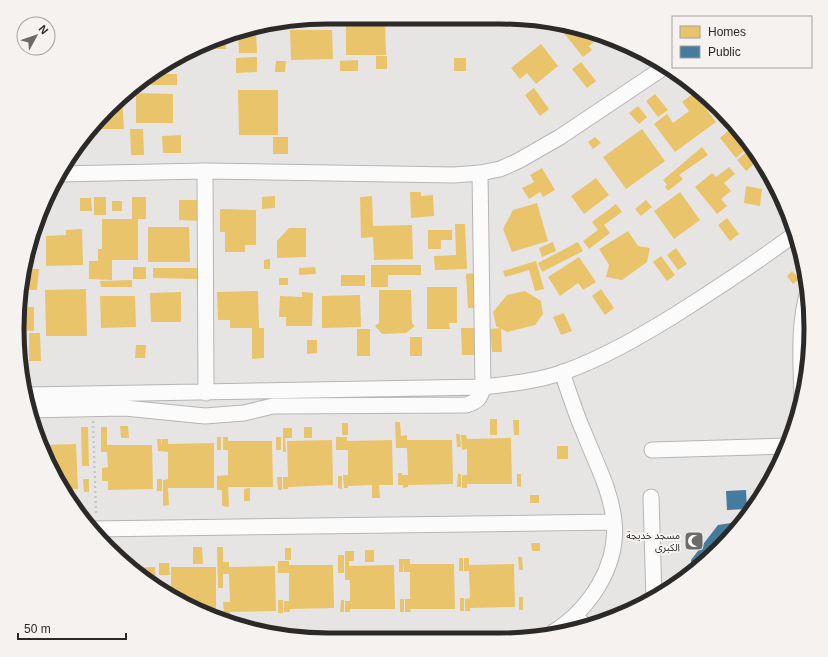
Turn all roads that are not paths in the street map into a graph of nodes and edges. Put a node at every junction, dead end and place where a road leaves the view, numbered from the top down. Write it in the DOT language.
graph roads {
  1 [pos="660,70"];
  2 [pos="205,171"];
  3 [pos="480,173"];
  4 [pos="66,174"];
  5 [pos="791,241"];
  6 [pos="803,311"];
  7 [pos="801,368"];
  8 [pos="562,372"];
  9 [pos="483,387"];
  10 [pos="206,393"];
  11 [pos="31,395"];
  12 [pos="35,410"];
  13 [pos="780,446"];
  14 [pos="652,450"];
  15 [pos="651,496"];
  16 [pos="614,522"];
  17 [pos="100,529"];
  18 [pos="654,591"];
  19 [pos="580,621"];
  1 -- 3 [label="street"];
  2 -- 3 [label="street"];
  2 -- 4 [label="street"];
  2 -- 10 [label="street"];
  3 -- 9 [label="street"];
  5 -- 8 [label="street"];
  6 -- 7 [label="street"];
  8 -- 9 [label="street"];
  8 -- 16 [label="street"];
  9 -- 10 [label="street"];
  9 -- 12 [label="street"];
  10 -- 11 [label="street"];
  13 -- 14 [label="street"];
  15 -- 18 [label="street"];
  16 -- 17 [label="street"];
  16 -- 19 [label="street"];
}
